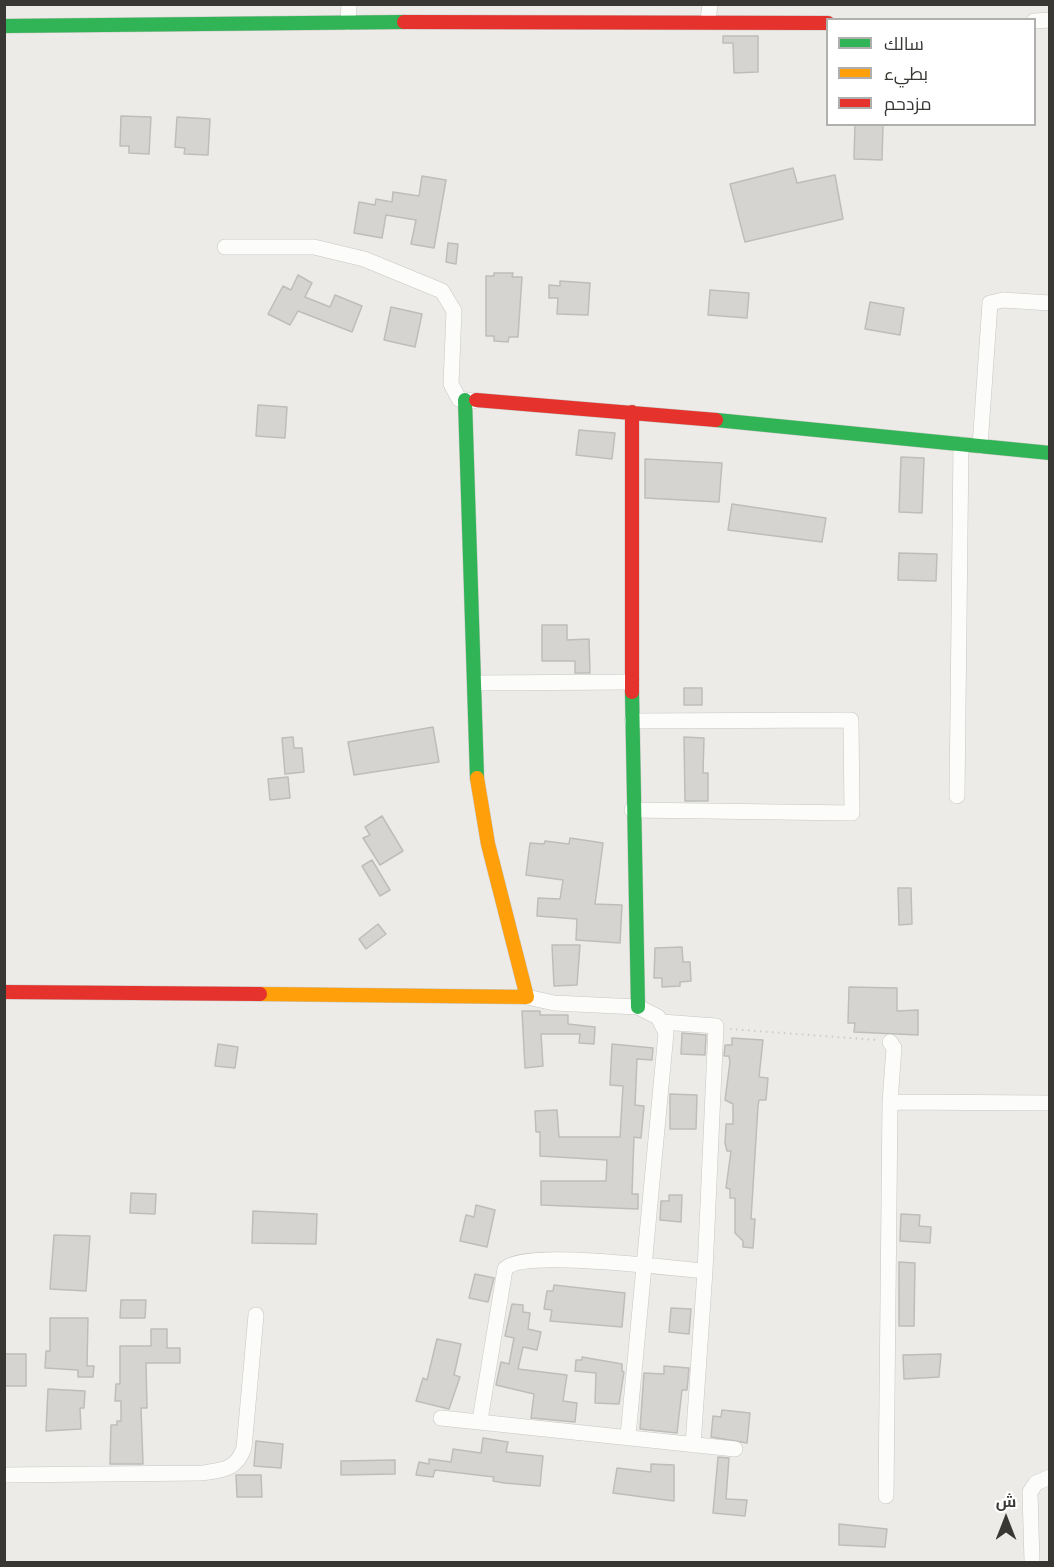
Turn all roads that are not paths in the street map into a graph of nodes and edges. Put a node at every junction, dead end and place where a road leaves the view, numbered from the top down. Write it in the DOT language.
graph roads {
  1 [pos="349,4"];
  2 [pos="710,4"];
  3 [pos="708,21"];
  4 [pos="348,22"];
  5 [pos="826,23"];
  6 [pos="4,26"];
  7 [pos="225,247"];
  8 [pos="1050,303"];
  9 [pos="471,400"];
  10 [pos="633,412"];
  11 [pos="961,444"];
  12 [pos="980,446"];
  13 [pos="1050,453"];
  14 [pos="632,682"];
  15 [pos="475,683"];
  16 [pos="632,721"];
  17 [pos="957,796"];
  18 [pos="632,810"];
  19 [pos="4,992"];
  20 [pos="527,997"];
  21 [pos="638,1007"];
  22 [pos="662,1022"];
  23 [pos="890,1042"];
  24 [pos="890,1102"];
  25 [pos="1050,1103"];
  26 [pos="644,1267"];
  27 [pos="705,1271"];
  28 [pos="256,1315"];
  29 [pos="441,1418"];
  30 [pos="480,1420"];
  31 [pos="628,1436"];
  32 [pos="693,1445"];
  33 [pos="735,1449"];
  34 [pos="4,1475"];
  35 [pos="1050,1477"];
  36 [pos="886,1496"];
  37 [pos="1032,1563"];
  1 -- 4 [label="street"];
  2 -- 3 [label="street"];
  3 -- 4 [label="street"];
  3 -- 5 [label="street"];
  4 -- 6 [label="street"];
  7 -- 9 [label="street"];
  8 -- 12 [label="street"];
  9 -- 10 [label="street"];
  9 -- 15 [label="street"];
  10 -- 11 [label="street"];
  10 -- 14 [label="street"];
  11 -- 12 [label="street"];
  11 -- 17 [label="street"];
  12 -- 13 [label="street"];
  14 -- 15 [label="street"];
  14 -- 16 [label="street"];
  15 -- 20 [label="street"];
  16 -- 18 [label="street"];
  16 -- 18 [label="street"];
  18 -- 21 [label="street"];
  19 -- 20 [label="street"];
  20 -- 21 [label="street"];
  21 -- 22 [label="street"];
  22 -- 26 [label="street"];
  22 -- 27 [label="street"];
  23 -- 24 [label="street"];
  24 -- 25 [label="street"];
  24 -- 36 [label="street"];
  26 -- 27 [label="street"];
  26 -- 30 [label="street"];
  26 -- 31 [label="street"];
  27 -- 32 [label="street"];
  28 -- 34 [label="street"];
  29 -- 30 [label="street"];
  30 -- 31 [label="street"];
  31 -- 32 [label="street"];
  32 -- 33 [label="street"];
  35 -- 37 [label="street"];
}
